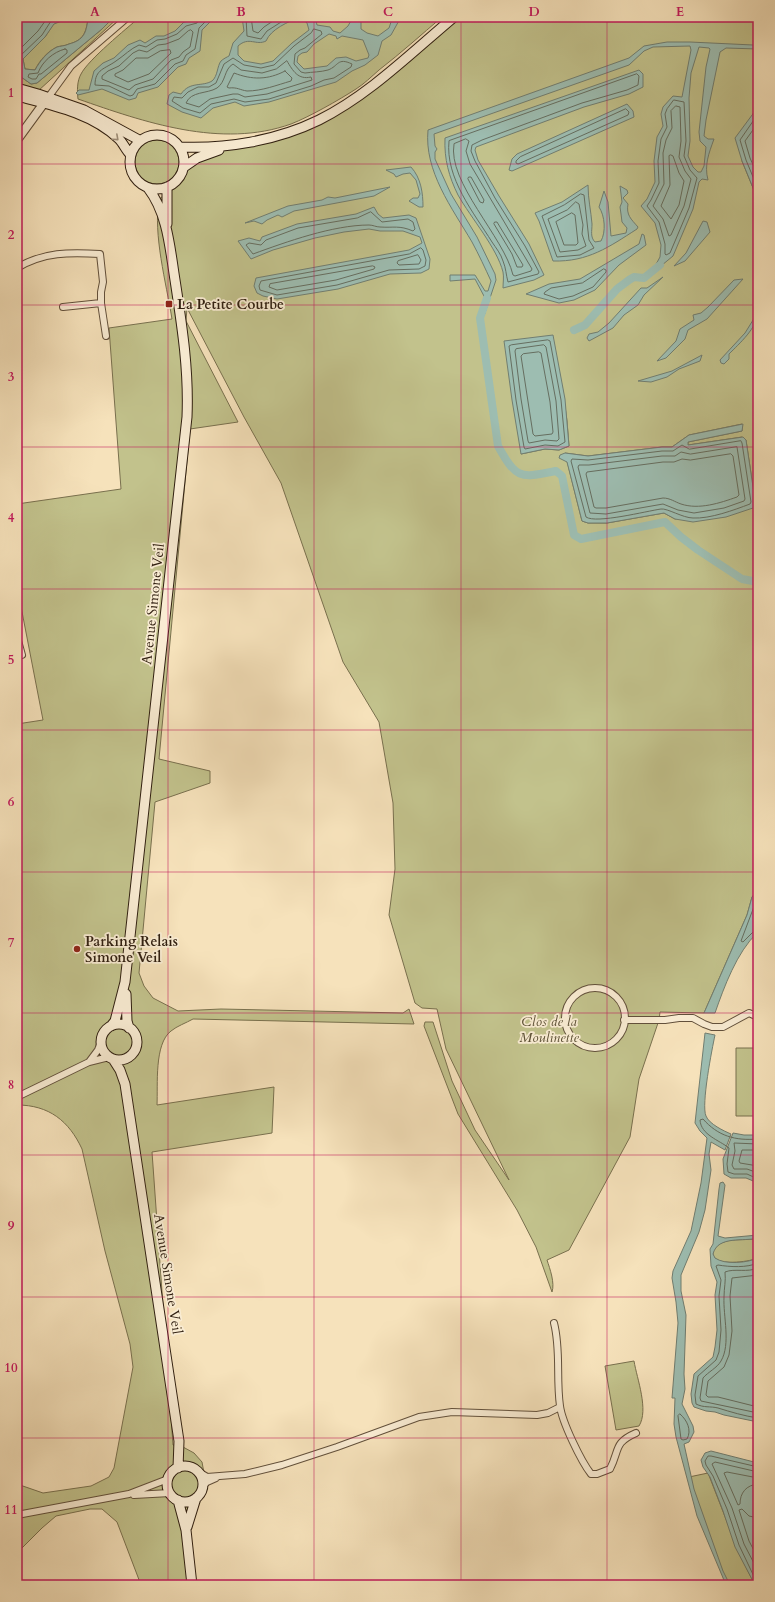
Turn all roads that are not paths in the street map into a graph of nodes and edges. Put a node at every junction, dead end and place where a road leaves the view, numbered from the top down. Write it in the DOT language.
graph roads {
  1 [pos="128,17"];
  2 [pos="454,17"];
  3 [pos="17,88"];
  4 [pos="17,96"];
  5 [pos="46,100"];
  6 [pos="17,140"];
  7 [pos="139,140"];
  8 [pos="228,146"];
  9 [pos="180,147"];
  10 [pos="130,154"];
  11 [pos="184,167"];
  12 [pos="168,187"];
  13 [pos="148,188"];
  14 [pos="166,229"];
  15 [pos="17,268"];
  16 [pos="101,303"];
  17 [pos="63,307"];
  18 [pos="106,336"];
  19 [pos="17,637"];
  20 [pos="22,655"];
  21 [pos="126,982"];
  22 [pos="758,1017"];
  23 [pos="624,1020"];
  24 [pos="111,1026"];
  25 [pos="129,1028"];
  26 [pos="101,1042"];
  27 [pos="130,1057"];
  28 [pos="111,1058"];
  29 [pos="89,1062"];
  30 [pos="125,1084"];
  31 [pos="17,1097"];
  32 [pos="554,1322"];
  33 [pos="560,1407"];
  34 [pos="636,1433"];
  35 [pos="179,1441"];
  36 [pos="178,1468"];
  37 [pos="195,1470"];
  38 [pos="221,1476"];
  39 [pos="168,1479"];
  40 [pos="203,1486"];
  41 [pos="170,1493"];
  42 [pos="128,1494"];
  43 [pos="196,1498"];
  44 [pos="178,1500"];
  45 [pos="17,1515"];
  46 [pos="186,1530"];
  47 [pos="192,1585"];
  1 -- 5 [label="street"];
  2 -- 8 [label="main road"];
  3 -- 5 [label="main road"];
  4 -- 5 [label="main road"];
  5 -- 6 [label="street"];
  5 -- 7 [label="main road"];
  5 -- 10 [label="main road, one-way"];
  7 -- 9 [label="main road"];
  7 -- 10 [label="main road"];
  8 -- 9 [label="main road"];
  8 -- 11 [label="main road"];
  9 -- 11 [label="main road"];
  10 -- 13 [label="main road"];
  11 -- 12 [label="main road"];
  12 -- 13 [label="main road"];
  12 -- 14 [label="main road, Avenue Simone Veil"];
  13 -- 14 [label="main road, Avenue Simone Veil"];
  14 -- 21 [label="main road, Avenue Simone Veil"];
  15 -- 16 [label="street"];
  16 -- 17 [label="street"];
  16 -- 18 [label="street"];
  19 -- 20 [label="street"];
  21 -- 24 [label="main road"];
  21 -- 25 [label="main road"];
  22 -- 23 [label="street"];
  23 -- 23 [label="street"];
  24 -- 25 [label="main road"];
  24 -- 26 [label="main road"];
  25 -- 27 [label="main road"];
  26 -- 28 [label="main road"];
  26 -- 29 [label="street"];
  27 -- 28 [label="main road"];
  27 -- 30 [label="main road"];
  28 -- 29 [label="street"];
  28 -- 30 [label="main road"];
  29 -- 31 [label="street"];
  30 -- 35 [label="main road, Avenue Simone Veil"];
  32 -- 33 [label="street"];
  33 -- 34 [label="street"];
  33 -- 38 [label="street"];
  35 -- 36 [label="main road, Avenue Simone Veil"];
  35 -- 37 [label="main road"];
  36 -- 37 [label="main road"];
  36 -- 39 [label="main road"];
  37 -- 38 [label="street"];
  37 -- 40 [label="main road"];
  38 -- 40 [label="street"];
  39 -- 41 [label="main road"];
  39 -- 42 [label="street"];
  40 -- 43 [label="main road"];
  41 -- 42 [label="street"];
  41 -- 44 [label="main road"];
  42 -- 45 [label="street"];
  43 -- 44 [label="main road"];
  43 -- 46 [label="main road"];
  44 -- 46 [label="main road"];
  46 -- 47 [label="main road"];
}
